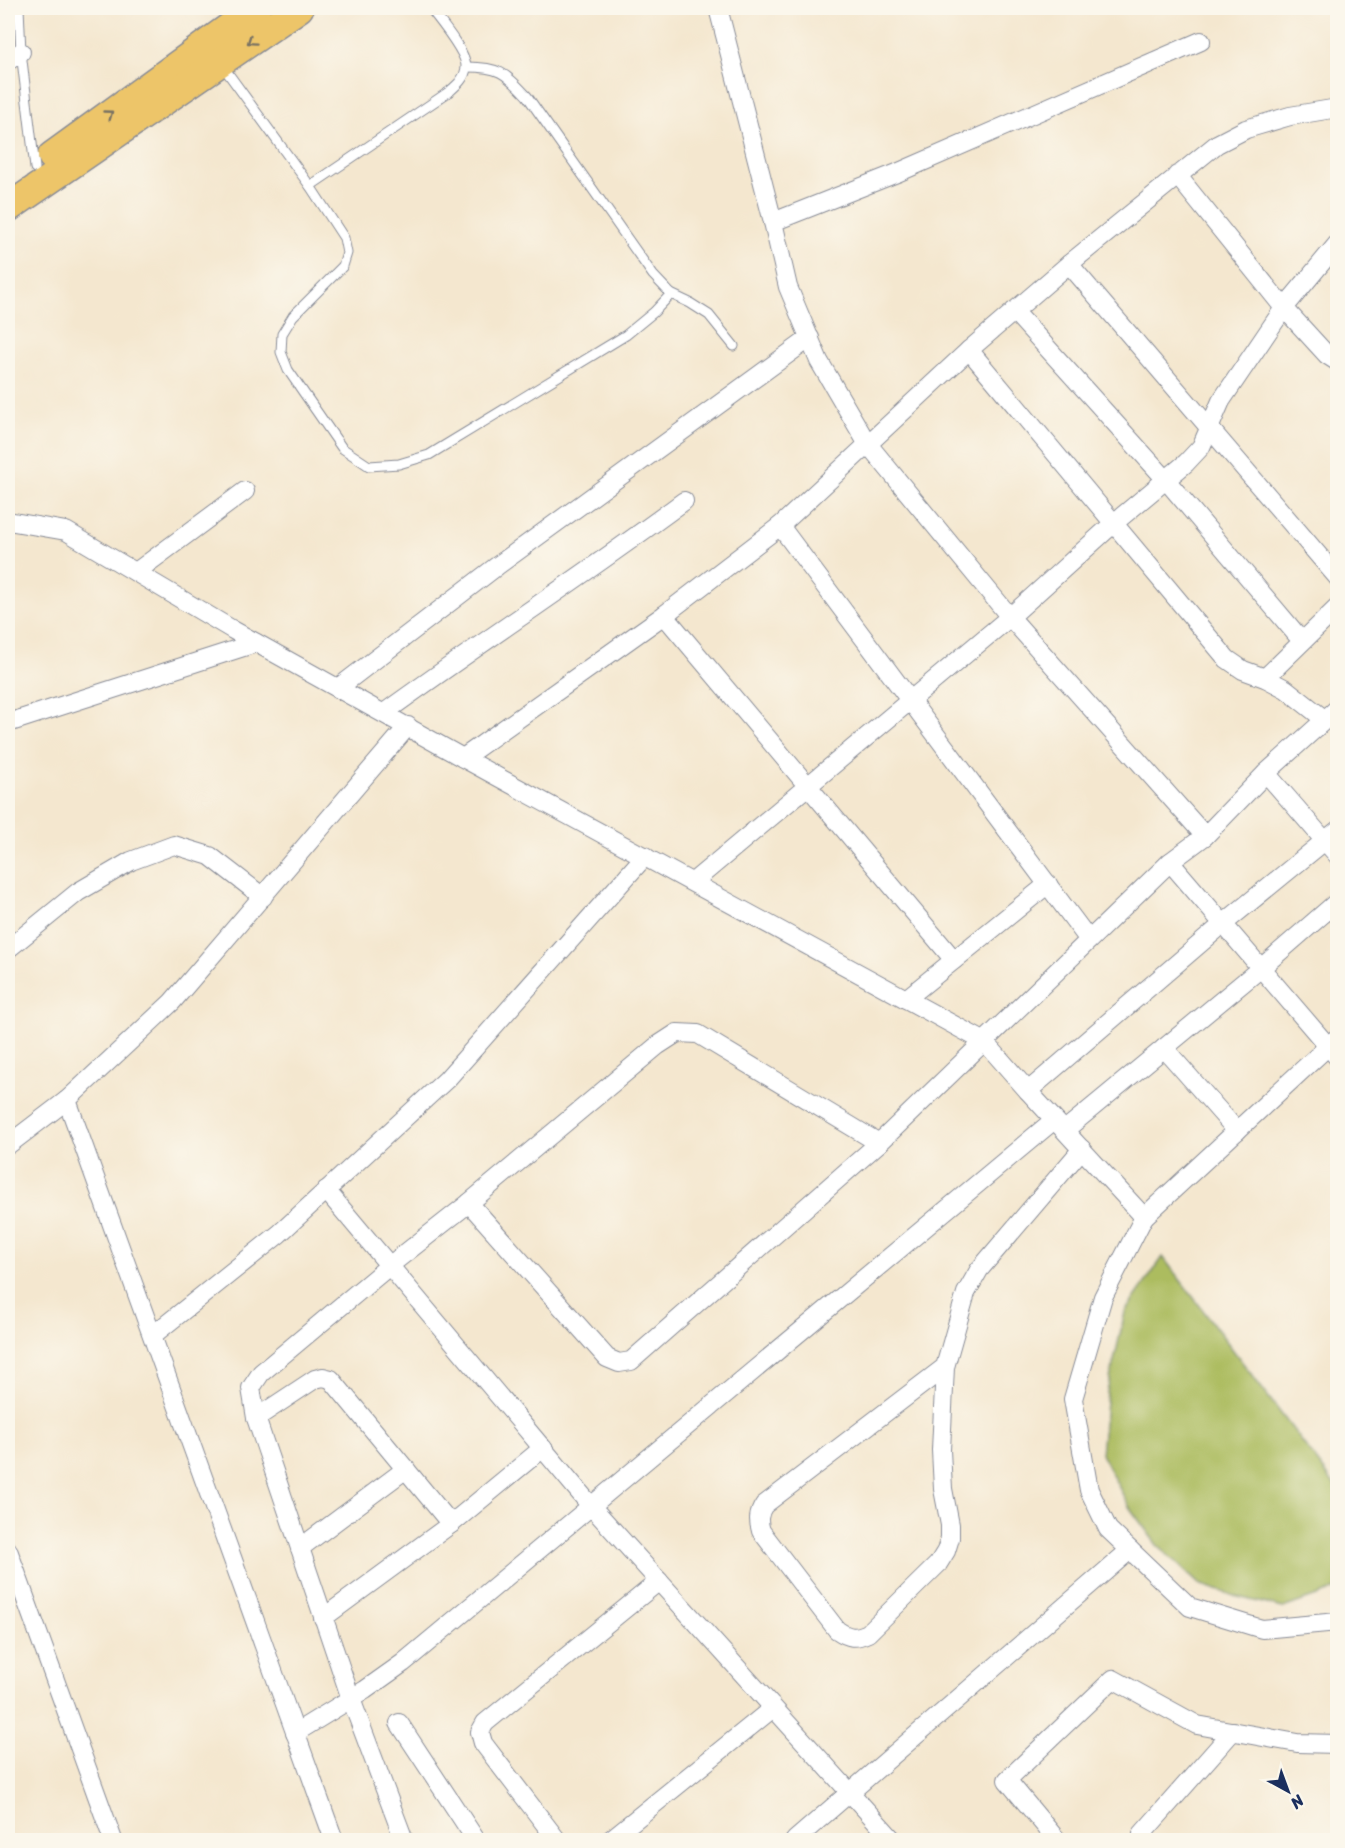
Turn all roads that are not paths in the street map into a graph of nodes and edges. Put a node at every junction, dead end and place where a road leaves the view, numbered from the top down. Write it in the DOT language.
graph roads {
  1 [pos="19,8"];
  2 [pos="256,8"];
  3 [pos="299,8"];
  4 [pos="430,8"];
  5 [pos="718,8"];
  6 [pos="1201,41"];
  7 [pos="14,56"];
  8 [pos="221,63"];
  9 [pos="467,67"];
  10 [pos="1338,108"];
  11 [pos="35,168"];
  12 [pos="1178,175"];
  13 [pos="310,186"];
  14 [pos="8,189"];
  15 [pos="8,208"];
  16 [pos="773,222"];
  17 [pos="1338,243"];
  18 [pos="1069,264"];
  19 [pos="671,294"];
  20 [pos="1284,308"];
  21 [pos="1014,311"];
  22 [pos="810,338"];
  23 [pos="734,346"];
  24 [pos="969,350"];
  25 [pos="1338,362"];
  26 [pos="1209,428"];
  27 [pos="867,442"];
  28 [pos="1166,480"];
  29 [pos="245,491"];
  30 [pos="684,501"];
  31 [pos="8,520"];
  32 [pos="1114,523"];
  33 [pos="780,526"];
  34 [pos="136,572"];
  35 [pos="1338,578"];
  36 [pos="1338,607"];
  37 [pos="664,615"];
  38 [pos="1010,616"];
  39 [pos="1302,641"];
  40 [pos="256,643"];
  41 [pos="1265,678"];
  42 [pos="338,688"];
  43 [pos="911,701"];
  44 [pos="384,713"];
  45 [pos="1331,713"];
  46 [pos="8,723"];
  47 [pos="408,726"];
  48 [pos="463,758"];
  49 [pos="1266,773"];
  50 [pos="807,787"];
  51 [pos="1205,836"];
  52 [pos="1331,836"];
  53 [pos="645,856"];
  54 [pos="1338,856"];
  55 [pos="1170,862"];
  56 [pos="693,882"];
  57 [pos="1048,884"];
  58 [pos="263,897"];
  59 [pos="1338,901"];
  60 [pos="1223,924"];
  61 [pos="1089,940"];
  62 [pos="8,950"];
  63 [pos="954,960"];
  64 [pos="1261,968"];
  65 [pos="906,999"];
  66 [pos="985,1042"];
  67 [pos="1334,1047"];
  68 [pos="1164,1048"];
  69 [pos="1028,1091"];
  70 [pos="67,1100"];
  71 [pos="1060,1125"];
  72 [pos="1237,1131"];
  73 [pos="879,1143"];
  74 [pos="8,1145"];
  75 [pos="1082,1149"];
  76 [pos="326,1190"];
  77 [pos="469,1203"];
  78 [pos="1144,1216"];
  79 [pos="389,1266"];
  80 [pos="153,1335"];
  81 [pos="945,1367"];
  82 [pos="256,1418"];
  83 [pos="543,1448"];
  84 [pos="406,1469"];
  85 [pos="591,1506"];
  86 [pos="451,1524"];
  87 [pos="300,1548"];
  88 [pos="8,1550"];
  89 [pos="1130,1550"];
  90 [pos="659,1581"];
  91 [pos="323,1618"];
  92 [pos="1338,1622"];
  93 [pos="351,1699"];
  94 [pos="773,1708"];
  95 [pos="399,1723"];
  96 [pos="1233,1731"];
  97 [pos="295,1733"];
  98 [pos="1338,1744"];
  99 [pos="850,1794"];
  100 [pos="112,1840"];
  101 [pos="334,1840"];
  102 [pos="404,1840"];
  103 [pos="476,1840"];
  104 [pos="557,1840"];
  105 [pos="610,1840"];
  106 [pos="795,1840"];
  107 [pos="893,1840"];
  108 [pos="1057,1840"];
  109 [pos="1147,1840"];
  1 -- 7 [label="lane"];
  11 -- 2 [label="main road, one-way"];
  3 -- 8 [label="main road, one-way"];
  4 -- 9 [label="lane"];
  5 -- 16 [label="street"];
  6 -- 16 [label="street"];
  7 -- 11 [label="lane"];
  8 -- 13 [label="lane"];
  8 -- 15 [label="main road"];
  9 -- 13 [label="lane"];
  9 -- 19 [label="lane"];
  10 -- 12 [label="street"];
  11 -- 14 [label="main road"];
  12 -- 18 [label="street"];
  12 -- 20 [label="street"];
  13 -- 19 [label="lane"];
  16 -- 22 [label="street"];
  17 -- 20 [label="street"];
  18 -- 21 [label="street"];
  18 -- 26 [label="street"];
  19 -- 23 [label="lane"];
  20 -- 25 [label="street"];
  20 -- 26 [label="street"];
  21 -- 24 [label="street"];
  21 -- 28 [label="street"];
  22 -- 27 [label="street"];
  22 -- 42 [label="street"];
  24 -- 27 [label="street"];
  24 -- 32 [label="street"];
  26 -- 28 [label="street"];
  26 -- 35 [label="street"];
  27 -- 33 [label="street"];
  27 -- 38 [label="street"];
  28 -- 32 [label="street"];
  28 -- 39 [label="street"];
  29 -- 34 [label="street"];
  30 -- 44 [label="street"];
  31 -- 34 [label="street"];
  32 -- 38 [label="street"];
  32 -- 41 [label="street"];
  33 -- 37 [label="street"];
  33 -- 43 [label="street"];
  34 -- 40 [label="street"];
  36 -- 39 [label="street"];
  37 -- 48 [label="street"];
  37 -- 50 [label="street"];
  38 -- 43 [label="street"];
  38 -- 51 [label="street"];
  39 -- 41 [label="street"];
  40 -- 42 [label="street"];
  40 -- 46 [label="street"];
  41 -- 45 [label="street"];
  42 -- 44 [label="street"];
  43 -- 50 [label="street"];
  43 -- 57 [label="street"];
  44 -- 47 [label="street"];
  45 -- 49 [label="street"];
  47 -- 48 [label="street"];
  47 -- 58 [label="street"];
  48 -- 53 [label="street"];
  49 -- 51 [label="street"];
  49 -- 52 [label="street"];
  50 -- 56 [label="street"];
  50 -- 63 [label="street"];
  51 -- 55 [label="street"];
  52 -- 54 [label="street"];
  52 -- 60 [label="street"];
  53 -- 56 [label="street"];
  53 -- 76 [label="street"];
  55 -- 60 [label="street"];
  55 -- 61 [label="street"];
  56 -- 65 [label="street"];
  57 -- 61 [label="street"];
  57 -- 63 [label="street"];
  58 -- 62 [label="street"];
  58 -- 70 [label="street"];
  59 -- 64 [label="street"];
  60 -- 64 [label="street"];
  60 -- 69 [label="street"];
  61 -- 66 [label="street"];
  63 -- 65 [label="street"];
  64 -- 67 [label="street"];
  64 -- 68 [label="street"];
  65 -- 66 [label="street"];
  66 -- 69 [label="street"];
  66 -- 73 [label="street"];
  67 -- 72 [label="street"];
  68 -- 71 [label="street"];
  68 -- 72 [label="street"];
  69 -- 71 [label="street"];
  70 -- 74 [label="street"];
  70 -- 80 [label="street"];
  71 -- 75 [label="street"];
  71 -- 85 [label="street"];
  72 -- 78 [label="street"];
  73 -- 77 [label="street"];
  73 -- 77 [label="street"];
  75 -- 78 [label="street"];
  75 -- 81 [label="street"];
  76 -- 79 [label="street"];
  76 -- 80 [label="street"];
  77 -- 79 [label="street"];
  78 -- 89 [label="street"];
  79 -- 82 [label="street"];
  79 -- 83 [label="street"];
  80 -- 97 [label="street"];
  81 -- 81 [label="street"];
  82 -- 84 [label="street"];
  82 -- 87 [label="street"];
  83 -- 85 [label="street"];
  83 -- 86 [label="street"];
  84 -- 86 [label="street"];
  84 -- 87 [label="street"];
  85 -- 90 [label="street"];
  85 -- 93 [label="street"];
  86 -- 91 [label="street"];
  87 -- 91 [label="street"];
  88 -- 100 [label="street"];
  89 -- 92 [label="street"];
  89 -- 99 [label="street"];
  90 -- 94 [label="street"];
  90 -- 104 [label="street"];
  91 -- 93 [label="street"];
  93 -- 97 [label="street"];
  93 -- 102 [label="street"];
  94 -- 99 [label="street"];
  94 -- 105 [label="street"];
  95 -- 103 [label="street"];
  96 -- 98 [label="street"];
  96 -- 108 [label="street"];
  96 -- 109 [label="street"];
  97 -- 101 [label="street"];
  99 -- 106 [label="street"];
  99 -- 107 [label="street"];
}
